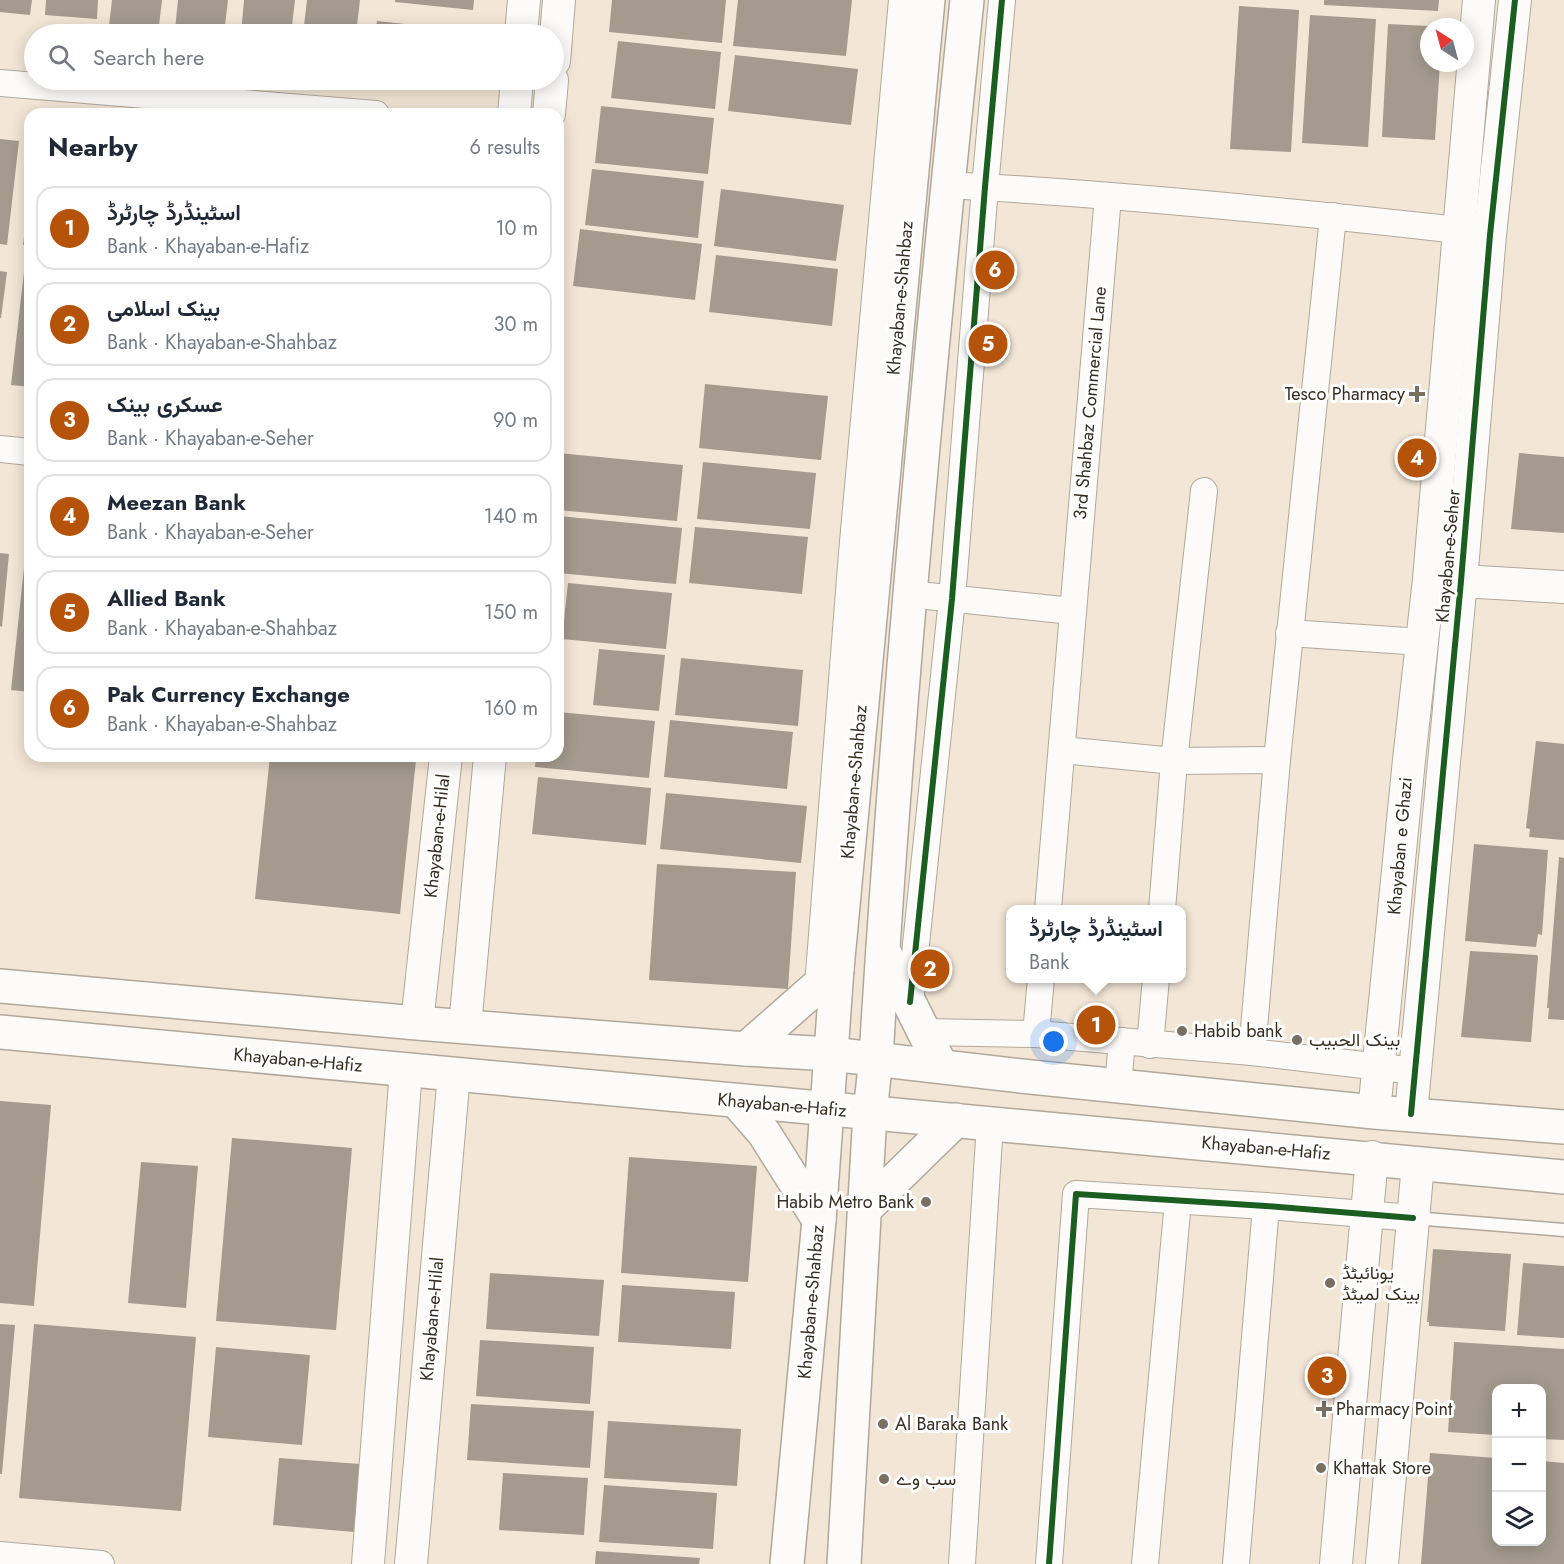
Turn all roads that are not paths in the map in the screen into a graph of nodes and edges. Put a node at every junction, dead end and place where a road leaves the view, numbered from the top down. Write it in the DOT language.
graph roads {
  1 [pos="524,0"];
  2 [pos="559,0"];
  3 [pos="902,0"];
  4 [pos="1002,0"];
  5 [pos="1479,0"];
  6 [pos="1515,0"];
  7 [pos="927,14"];
  8 [pos="965,15"];
  9 [pos="522,24"];
  10 [pos="557,24"];
  11 [pos="0,83"];
  12 [pos="24,85"];
  13 [pos="85,90"];
  14 [pos="516,90"];
  15 [pos="551,90"];
  16 [pos="303,108"];
  17 [pos="515,108"];
  18 [pos="550,108"];
  19 [pos="947,185"];
  20 [pos="985,187"];
  21 [pos="1108,196"];
  22 [pos="1333,216"];
  23 [pos="1458,230"];
  24 [pos="0,449"];
  25 [pos="24,451"];
  26 [pos="1204,490"];
  27 [pos="1429,579"];
  28 [pos="1461,581"];
  29 [pos="1564,587"];
  30 [pos="909,594"];
  31 [pos="952,599"];
  32 [pos="1072,611"];
  33 [pos="1289,633"];
  34 [pos="1422,642"];
  35 [pos="1062,750"];
  36 [pos="1277,760"];
  37 [pos="1174,761"];
  38 [pos="445,762"];
  39 [pos="489,762"];
  40 [pos="1047,905"];
  41 [pos="1162,905"];
  42 [pos="883,950"];
  43 [pos="828,977"];
  44 [pos="1041,983"];
  45 [pos="1156,983"];
  46 [pos="0,986"];
  47 [pos="910,1002"];
  48 [pos="417,1023"];
  49 [pos="465,1026"];
  50 [pos="0,1032"];
  51 [pos="924,1032"];
  52 [pos="1036,1034"];
  53 [pos="1122,1041"];
  54 [pos="1150,1045"];
  55 [pos="746,1049"];
  56 [pos="1252,1052"];
  57 [pos="831,1054"];
  58 [pos="876,1058"];
  59 [pos="941,1066"];
  60 [pos="1379,1067"];
  61 [pos="406,1070"];
  62 [pos="1415,1071"];
  63 [pos="454,1074"];
  64 [pos="1118,1085"];
  65 [pos="737,1102"];
  66 [pos="826,1108"];
  67 [pos="1374,1112"];
  68 [pos="870,1113"];
  69 [pos="1412,1114"];
  70 [pos="956,1120"];
  71 [pos="990,1123"];
  72 [pos="1564,1126"];
  73 [pos="1372,1158"];
  74 [pos="1418,1164"];
  75 [pos="1564,1177"];
  76 [pos="1178,1201"];
  77 [pos="1266,1206"];
  78 [pos="866,1208"];
  79 [pos="1367,1214"];
  80 [pos="1413,1218"];
  81 [pos="819,1220"];
  82 [pos="1564,1230"];
  83 [pos="0,1555"];
  84 [pos="101,1564"];
  85 [pos="368,1564"];
  86 [pos="411,1564"];
  87 [pos="787,1564"];
  88 [pos="844,1564"];
  89 [pos="962,1564"];
  90 [pos="1049,1564"];
  91 [pos="1145,1564"];
  92 [pos="1236,1564"];
  93 [pos="1336,1564"];
  94 [pos="1382,1564"];
  1 -- 9 [label="street"];
  2 -- 10 [label="street"];
  3 -- 43 [label="street"];
  4 -- 20 [label="street"];
  5 -- 23 [label="street, Khayaban-e-Seher"];
  6 -- 28 [label="street, Khayaban-e-Seher"];
  7 -- 8 [label="main road"];
  7 -- 43 [label="main road, Khayaban-e-Shahbaz"];
  8 -- 19 [label="main road, Khayaban-e-Shahbaz"];
  11 -- 12 [label="street"];
  13 -- 16 [label="street"];
  14 -- 17 [label="street"];
  15 -- 18 [label="street"];
  19 -- 20 [label="street"];
  19 -- 30 [label="main road, Khayaban-e-Shahbaz"];
  20 -- 21 [label="street"];
  20 -- 31 [label="street"];
  21 -- 22 [label="street"];
  21 -- 32 [label="street, 3rd Shahbaz Commercial Lane"];
  22 -- 23 [label="street"];
  22 -- 33 [label="street"];
  23 -- 27 [label="street, Khayaban-e-Seher"];
  24 -- 25 [label="street"];
  26 -- 37 [label="street"];
  27 -- 28 [label="street"];
  27 -- 34 [label="street, Khayaban e Ghazi"];
  28 -- 29 [label="street"];
  28 -- 62 [label="street, Khayaban-e-Seher"];
  30 -- 31 [label="street"];
  30 -- 42 [label="main road, Khayaban-e-Shahbaz"];
  31 -- 32 [label="street"];
  31 -- 47 [label="street"];
  32 -- 35 [label="street, 3rd Shahbaz Commercial Lane"];
  33 -- 34 [label="street"];
  33 -- 36 [label="street"];
  34 -- 60 [label="street, Khayaban e Ghazi"];
  35 -- 37 [label="street"];
  35 -- 40 [label="street, 3rd Shahbaz Commercial Lane"];
  36 -- 37 [label="street"];
  36 -- 56 [label="street"];
  37 -- 41 [label="street"];
  38 -- 48 [label="street, Khayaban-e-Hilal"];
  39 -- 49 [label="street"];
  42 -- 47 [label="main road"];
  42 -- 58 [label="main road, Khayaban-e-Shahbaz"];
  43 -- 55 [label="main road"];
  43 -- 57 [label="main road, Khayaban-e-Shahbaz"];
  44 -- 52 [label="street"];
  45 -- 54 [label="street"];
  46 -- 48 [label="main road"];
  47 -- 51 [label="main road"];
  48 -- 49 [label="main road"];
  49 -- 55 [label="main road"];
  50 -- 61 [label="main road, Khayaban-e-Hafiz"];
  51 -- 52 [label="street"];
  51 -- 59 [label="main road"];
  52 -- 53 [label="street"];
  53 -- 54 [label="street"];
  53 -- 64 [label="street"];
  54 -- 56 [label="street"];
  55 -- 57 [label="main road"];
  56 -- 60 [label="street"];
  57 -- 58 [label="main road"];
  57 -- 66 [label="main road, Khayaban-e-Shahbaz"];
  58 -- 59 [label="main road"];
  58 -- 68 [label="main road, Khayaban-e-Shahbaz"];
  59 -- 64 [label="main road"];
  60 -- 62 [label="street"];
  60 -- 67 [label="street, Khayaban e Ghazi"];
  61 -- 63 [label="main road, Khayaban-e-Hafiz"];
  61 -- 85 [label="street"];
  62 -- 69 [label="street, Khayaban-e-Seher"];
  63 -- 65 [label="main road, Khayaban-e-Hafiz"];
  63 -- 86 [label="street, Khayaban-e-Hilal"];
  64 -- 67 [label="main road"];
  65 -- 66 [label="main road, Khayaban-e-Hafiz"];
  65 -- 81 [label="main road"];
  66 -- 68 [label="main road, Khayaban-e-Hafiz"];
  66 -- 81 [label="main road, Khayaban-e-Shahbaz"];
  67 -- 69 [label="main road"];
  68 -- 70 [label="main road, Khayaban-e-Hafiz"];
  68 -- 78 [label="main road, Khayaban-e-Shahbaz"];
  69 -- 72 [label="main road"];
  70 -- 71 [label="main road, Khayaban-e-Hafiz"];
  70 -- 78 [label="main road"];
  71 -- 73 [label="main road, Khayaban-e-Hafiz"];
  71 -- 89 [label="street"];
  73 -- 74 [label="main road, Khayaban-e-Hafiz"];
  73 -- 79 [label="street"];
  74 -- 75 [label="main road, Khayaban-e-Hafiz"];
  74 -- 80 [label="street"];
  76 -- 77 [label="street"];
  76 -- 90 [label="street"];
  76 -- 91 [label="street"];
  77 -- 79 [label="street"];
  77 -- 92 [label="street"];
  78 -- 88 [label="main road, Khayaban-e-Shahbaz"];
  79 -- 80 [label="street"];
  79 -- 93 [label="street"];
  80 -- 82 [label="lane"];
  80 -- 94 [label="street"];
  81 -- 87 [label="main road, Khayaban-e-Shahbaz"];
  83 -- 84 [label="street"];
}
